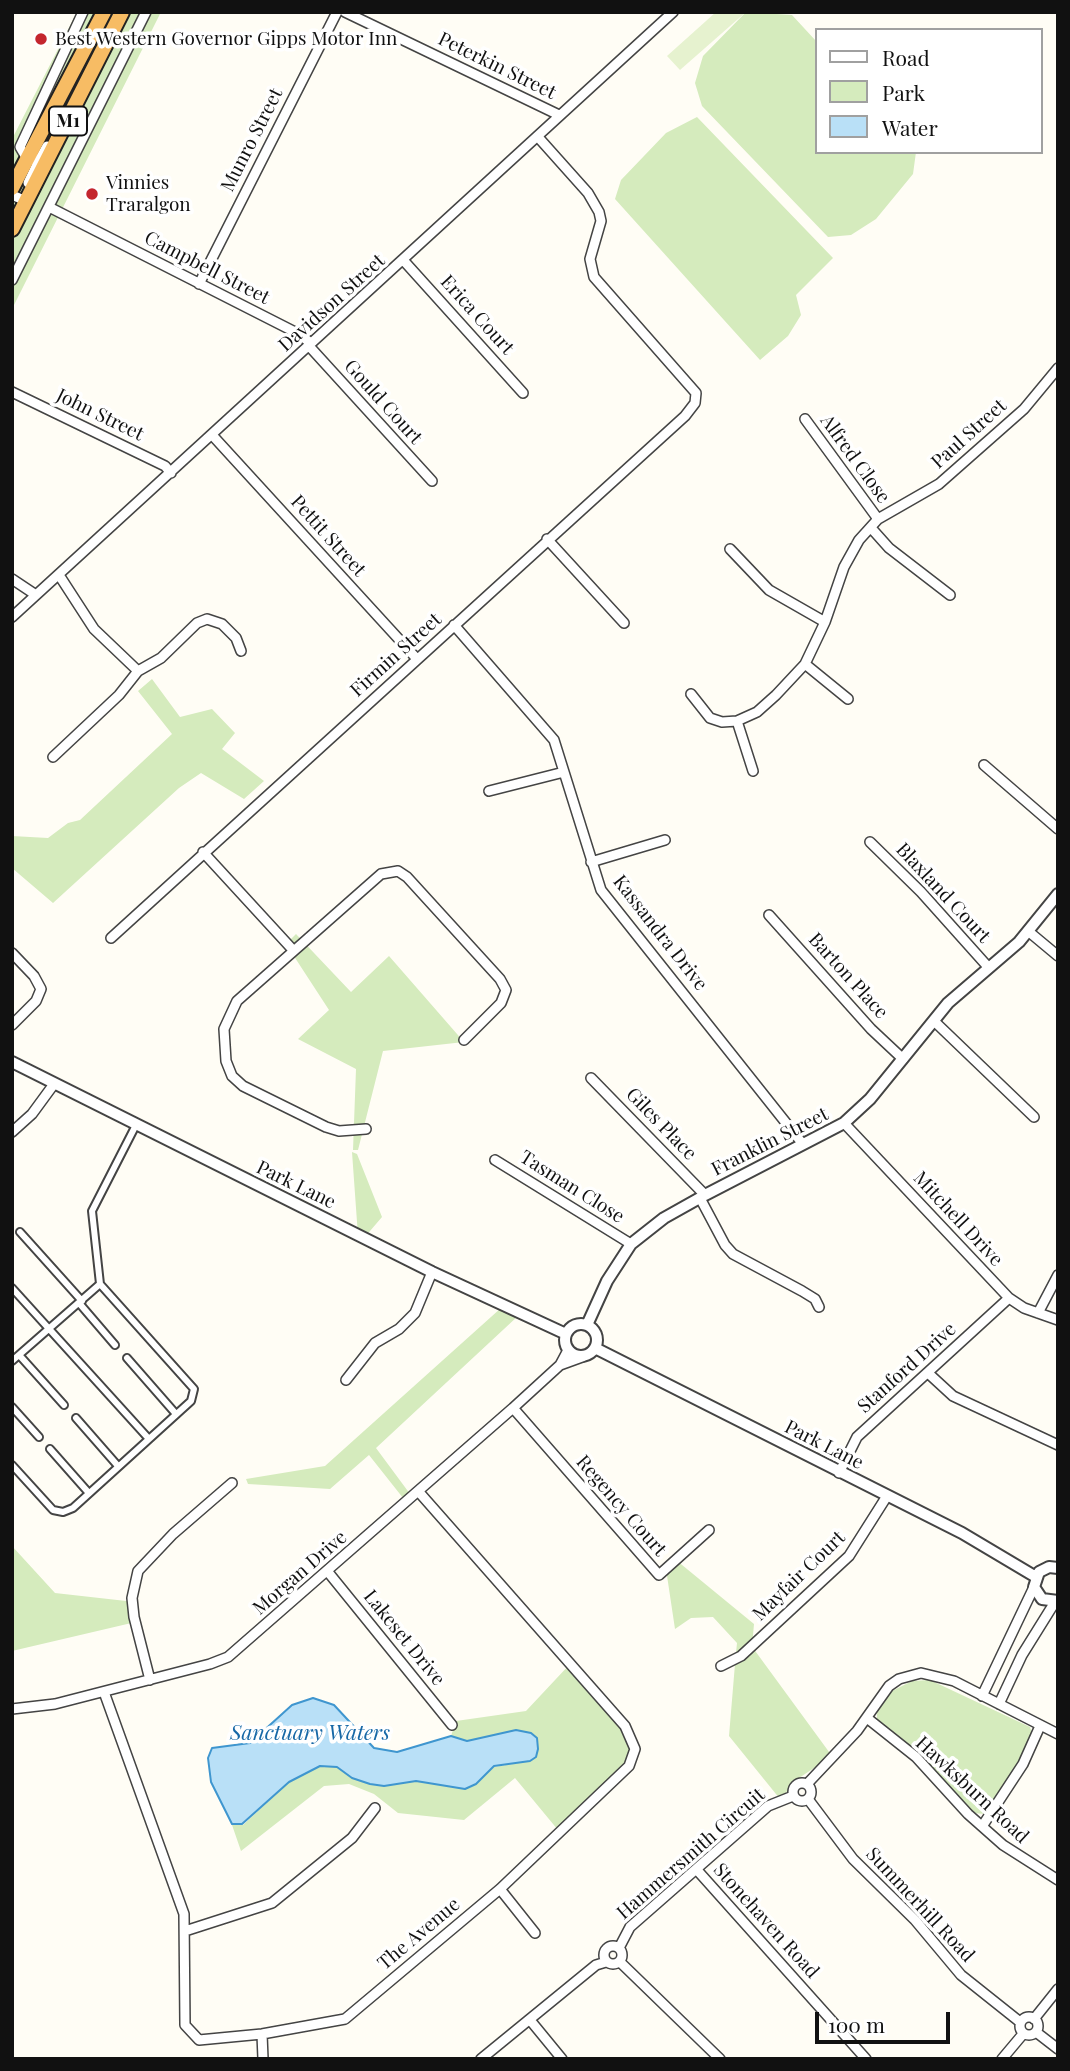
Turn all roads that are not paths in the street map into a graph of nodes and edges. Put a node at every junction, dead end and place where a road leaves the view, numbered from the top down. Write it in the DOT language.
graph roads {
  1 [pos="83,12"];
  2 [pos="104,12"];
  3 [pos="110,12"];
  4 [pos="122,12"];
  5 [pos="146,12"];
  6 [pos="337,12"];
  7 [pos="345,12"];
  8 [pos="673,12"];
  9 [pos="87,50"];
  10 [pos="559,115"];
  11 [pos="70,117"];
  12 [pos="538,137"];
  13 [pos="33,159"];
  14 [pos="18,196"];
  15 [pos="49,207"];
  16 [pos="12,229"];
  17 [pos="404,261"];
  18 [pos="12,280"];
  19 [pos="199,284"];
  20 [pos="310,344"];
  21 [pos="1058,368"];
  22 [pos="12,392"];
  23 [pos="523,393"];
  24 [pos="805,419"];
  25 [pos="213,436"];
  26 [pos="172,472"];
  27 [pos="432,481"];
  28 [pos="878,519"];
  29 [pos="872,528"];
  30 [pos="547,539"];
  31 [pos="730,549"];
  32 [pos="59,575"];
  33 [pos="12,579"];
  34 [pos="950,594"];
  35 [pos="36,595"];
  36 [pos="12,617"];
  37 [pos="825,622"];
  38 [pos="624,623"];
  39 [pos="454,625"];
  40 [pos="241,650"];
  41 [pos="417,659"];
  42 [pos="805,664"];
  43 [pos="138,671"];
  44 [pos="691,694"];
  45 [pos="848,699"];
  46 [pos="737,721"];
  47 [pos="54,757"];
  48 [pos="984,765"];
  49 [pos="753,771"];
  50 [pos="564,772"];
  51 [pos="489,791"];
  52 [pos="1058,829"];
  53 [pos="665,841"];
  54 [pos="870,842"];
  55 [pos="203,852"];
  56 [pos="591,862"];
  57 [pos="1058,894"];
  58 [pos="769,915"];
  59 [pos="1028,931"];
  60 [pos="111,938"];
  61 [pos="293,950"];
  62 [pos="12,953"];
  63 [pos="1058,956"];
  64 [pos="989,968"];
  65 [pos="934,1021"];
  66 [pos="12,1024"];
  67 [pos="464,1040"];
  68 [pos="903,1059"];
  69 [pos="12,1062"];
  70 [pos="591,1078"];
  71 [pos="54,1084"];
  72 [pos="1034,1118"];
  73 [pos="844,1123"];
  74 [pos="136,1125"];
  75 [pos="366,1129"];
  76 [pos="12,1132"];
  77 [pos="802,1143"];
  78 [pos="495,1160"];
  79 [pos="702,1196"];
  80 [pos="20,1231"];
  81 [pos="631,1244"];
  82 [pos="432,1272"];
  83 [pos="1058,1275"];
  84 [pos="100,1284"];
  85 [pos="12,1288"];
  86 [pos="1009,1298"];
  87 [pos="80,1302"];
  88 [pos="819,1307"];
  89 [pos="1038,1313"];
  90 [pos="1058,1320"];
  91 [pos="587,1325"];
  92 [pos="50,1329"];
  93 [pos="566,1334"];
  94 [pos="115,1345"];
  95 [pos="596,1348"];
  96 [pos="568,1350"];
  97 [pos="20,1356"];
  98 [pos="582,1357"];
  99 [pos="127,1358"];
  100 [pos="12,1361"];
  101 [pos="560,1365"];
  102 [pos="928,1373"];
  103 [pos="346,1380"];
  104 [pos="64,1405"];
  105 [pos="12,1407"];
  106 [pos="513,1408"];
  107 [pos="176,1413"];
  108 [pos="76,1418"];
  109 [pos="40,1437"];
  110 [pos="149,1439"];
  111 [pos="1058,1445"];
  112 [pos="50,1449"];
  113 [pos="12,1465"];
  114 [pos="118,1466"];
  115 [pos="839,1473"];
  116 [pos="232,1483"];
  117 [pos="418,1491"];
  118 [pos="88,1492"];
  119 [pos="887,1496"];
  120 [pos="709,1530"];
  121 [pos="1055,1566"];
  122 [pos="328,1572"];
  123 [pos="1035,1582"];
  124 [pos="1056,1601"];
  125 [pos="1013,1635"];
  126 [pos="1029,1644"];
  127 [pos="721,1666"];
  128 [pos="150,1680"];
  129 [pos="104,1692"];
  130 [pos="982,1696"];
  131 [pos="999,1703"];
  132 [pos="12,1709"];
  133 [pos="867,1718"];
  134 [pos="452,1725"];
  135 [pos="1040,1726"];
  136 [pos="1058,1734"];
  137 [pos="807,1784"];
  138 [pos="793,1796"];
  139 [pos="808,1799"];
  140 [pos="375,1808"];
  141 [pos="983,1825"];
  142 [pos="697,1870"];
  143 [pos="1058,1880"];
  144 [pos="500,1889"];
  145 [pos="185,1931"];
  146 [pos="535,1933"];
  147 [pos="619,1948"];
  148 [pos="606,1962"];
  149 [pos="620,1962"];
  150 [pos="1058,1989"];
  151 [pos="1034,2019"];
  152 [pos="530,2020"];
  153 [pos="1020,2022"];
  154 [pos="1036,2032"];
  155 [pos="262,2034"];
  156 [pos="1023,2034"];
  157 [pos="1058,2049"];
  158 [pos="263,2059"];
  159 [pos="481,2059"];
  160 [pos="562,2059"];
  161 [pos="720,2059"];
  162 [pos="866,2059"];
  163 [pos="1002,2059"];
  1 -- 13 [label="street"];
  2 -- 9 [label="highway, M1"];
  3 -- 9 [label="highway"];
  4 -- 11 [label="highway, M1"];
  5 -- 15 [label="street"];
  6 -- 19 [label="street, Munro Street"];
  7 -- 10 [label="street, Peterkin Street"];
  8 -- 10 [label="street, Davidson Street"];
  9 -- 13 [label="highway, M1"];
  10 -- 12 [label="street, Davidson Street"];
  11 -- 13 [label="street"];
  11 -- 14 [label="highway, M1"];
  12 -- 17 [label="street, Davidson Street"];
  12 -- 30 [label="street, Firmin Street"];
  13 -- 14 [label="highway, M1"];
  14 -- 16 [label="highway, M1"];
  15 -- 18 [label="street"];
  15 -- 19 [label="street, Campbell Street"];
  17 -- 20 [label="street, Davidson Street"];
  17 -- 23 [label="street, Erica Court"];
  19 -- 20 [label="street, Campbell Street"];
  20 -- 25 [label="street, Davidson Street"];
  20 -- 27 [label="street, Gould Court"];
  21 -- 28 [label="street, Paul Street"];
  22 -- 26 [label="street, John Street"];
  24 -- 28 [label="street, Alfred Close"];
  25 -- 26 [label="street, Davidson Street"];
  25 -- 41 [label="street, Pettit Street"];
  26 -- 32 [label="street, Davidson Street"];
  28 -- 29 [label="street"];
  29 -- 34 [label="street"];
  29 -- 37 [label="street"];
  30 -- 38 [label="street"];
  30 -- 39 [label="street, Firmin Street"];
  31 -- 37 [label="street"];
  32 -- 35 [label="street, Davidson Street"];
  32 -- 43 [label="street"];
  33 -- 35 [label="street"];
  35 -- 36 [label="street, Davidson Street"];
  37 -- 42 [label="street"];
  39 -- 41 [label="street, Firmin Street"];
  39 -- 50 [label="street, Kassandra Drive"];
  40 -- 43 [label="street"];
  41 -- 55 [label="street, Firmin Street"];
  42 -- 45 [label="street"];
  42 -- 46 [label="street"];
  43 -- 47 [label="street"];
  44 -- 46 [label="street"];
  46 -- 49 [label="street"];
  48 -- 52 [label="street"];
  50 -- 51 [label="street"];
  50 -- 56 [label="street, Kassandra Drive"];
  53 -- 56 [label="street"];
  54 -- 64 [label="street, Blaxland Court"];
  55 -- 60 [label="street, Firmin Street"];
  55 -- 61 [label="street"];
  56 -- 77 [label="street, Kassandra Drive"];
  57 -- 59 [label="street, Franklin Street"];
  58 -- 68 [label="street, Barton Place"];
  59 -- 63 [label="street"];
  59 -- 64 [label="street, Franklin Street"];
  61 -- 67 [label="street"];
  61 -- 75 [label="street"];
  62 -- 66 [label="street"];
  64 -- 65 [label="street, Franklin Street"];
  65 -- 68 [label="street, Franklin Street"];
  65 -- 72 [label="street"];
  68 -- 73 [label="street, Franklin Street"];
  69 -- 71 [label="street, Park Lane"];
  70 -- 79 [label="street, Giles Place"];
  71 -- 74 [label="street, Park Lane"];
  71 -- 76 [label="street"];
  73 -- 77 [label="street, Franklin Street"];
  73 -- 86 [label="street, Mitchell Drive"];
  74 -- 82 [label="street, Park Lane"];
  74 -- 84 [label="street"];
  77 -- 79 [label="street, Franklin Street"];
  78 -- 81 [label="street, Tasman Close"];
  79 -- 81 [label="street, Franklin Street"];
  79 -- 88 [label="street, Giles Place"];
  80 -- 87 [label="street"];
  81 -- 91 [label="street, Franklin Street"];
  82 -- 93 [label="street, Park Lane"];
  82 -- 103 [label="street"];
  83 -- 89 [label="street"];
  84 -- 87 [label="street"];
  84 -- 107 [label="street"];
  85 -- 92 [label="street"];
  86 -- 89 [label="street, Mitchell Drive"];
  86 -- 102 [label="street, Stanford Drive"];
  87 -- 92 [label="street"];
  87 -- 94 [label="street"];
  89 -- 90 [label="street, Mitchell Drive"];
  91 -- 93 [label="street"];
  91 -- 95 [label="street"];
  92 -- 97 [label="street"];
  92 -- 110 [label="street"];
  93 -- 96 [label="street"];
  95 -- 98 [label="street"];
  95 -- 115 [label="street, Park Lane"];
  96 -- 98 [label="street"];
  96 -- 101 [label="street, Morgan Drive"];
  97 -- 100 [label="street"];
  97 -- 104 [label="street"];
  98 -- 101 [label="street, Morgan Drive"];
  99 -- 107 [label="street"];
  101 -- 106 [label="street, Morgan Drive"];
  102 -- 111 [label="street"];
  102 -- 115 [label="street, Stanford Drive"];
  105 -- 109 [label="street"];
  106 -- 117 [label="street, Morgan Drive"];
  106 -- 120 [label="street, Regency Court"];
  107 -- 110 [label="street"];
  108 -- 114 [label="street"];
  110 -- 114 [label="street"];
  112 -- 118 [label="street"];
  113 -- 118 [label="street"];
  114 -- 118 [label="street"];
  115 -- 119 [label="street, Park Lane"];
  116 -- 128 [label="street"];
  117 -- 122 [label="street, Morgan Drive"];
  117 -- 144 [label="street, The Avenue"];
  119 -- 123 [label="street, Park Lane"];
  119 -- 127 [label="street, Mayfair Court"];
  121 -- 123 [label="street"];
  122 -- 128 [label="street, Morgan Drive"];
  122 -- 134 [label="street, Lakeset Drive"];
  123 -- 124 [label="street, Park Lane"];
  123 -- 125 [label="street"];
  124 -- 126 [label="street"];
  125 -- 126 [label="street"];
  125 -- 130 [label="street"];
  126 -- 131 [label="street"];
  128 -- 129 [label="street, Morgan Drive"];
  129 -- 132 [label="street, Morgan Drive"];
  129 -- 145 [label="street, The Avenue"];
  130 -- 131 [label="street, Hammersmith Circuit"];
  130 -- 133 [label="street, Hammersmith Circuit"];
  131 -- 135 [label="street, Hammersmith Circuit"];
  133 -- 137 [label="street, Hammersmith Circuit"];
  133 -- 141 [label="street, Hawksburn Road"];
  135 -- 136 [label="street, Hammersmith Circuit"];
  135 -- 141 [label="street"];
  137 -- 138 [label="street, Hammersmith Circuit"];
  137 -- 139 [label="street"];
  138 -- 139 [label="street, Hammersmith Circuit"];
  138 -- 142 [label="street, Hammersmith Circuit"];
  139 -- 153 [label="street, Summerhill Road"];
  140 -- 145 [label="street"];
  141 -- 143 [label="street, Hawksburn Road"];
  142 -- 147 [label="street, Hammersmith Circuit"];
  142 -- 162 [label="street, Stonehaven Road"];
  144 -- 146 [label="street"];
  144 -- 155 [label="street, The Avenue"];
  145 -- 155 [label="street, The Avenue"];
  147 -- 148 [label="street, Hammersmith Circuit"];
  147 -- 149 [label="street, Hammersmith Circuit"];
  148 -- 149 [label="street"];
  148 -- 152 [label="street, Hammersmith Circuit"];
  149 -- 161 [label="street"];
  150 -- 151 [label="street"];
  151 -- 153 [label="street"];
  151 -- 154 [label="street"];
  152 -- 159 [label="street, Hammersmith Circuit"];
  152 -- 160 [label="street"];
  153 -- 156 [label="street"];
  154 -- 156 [label="street"];
  154 -- 157 [label="street"];
  155 -- 158 [label="street"];
  156 -- 163 [label="street"];
}
